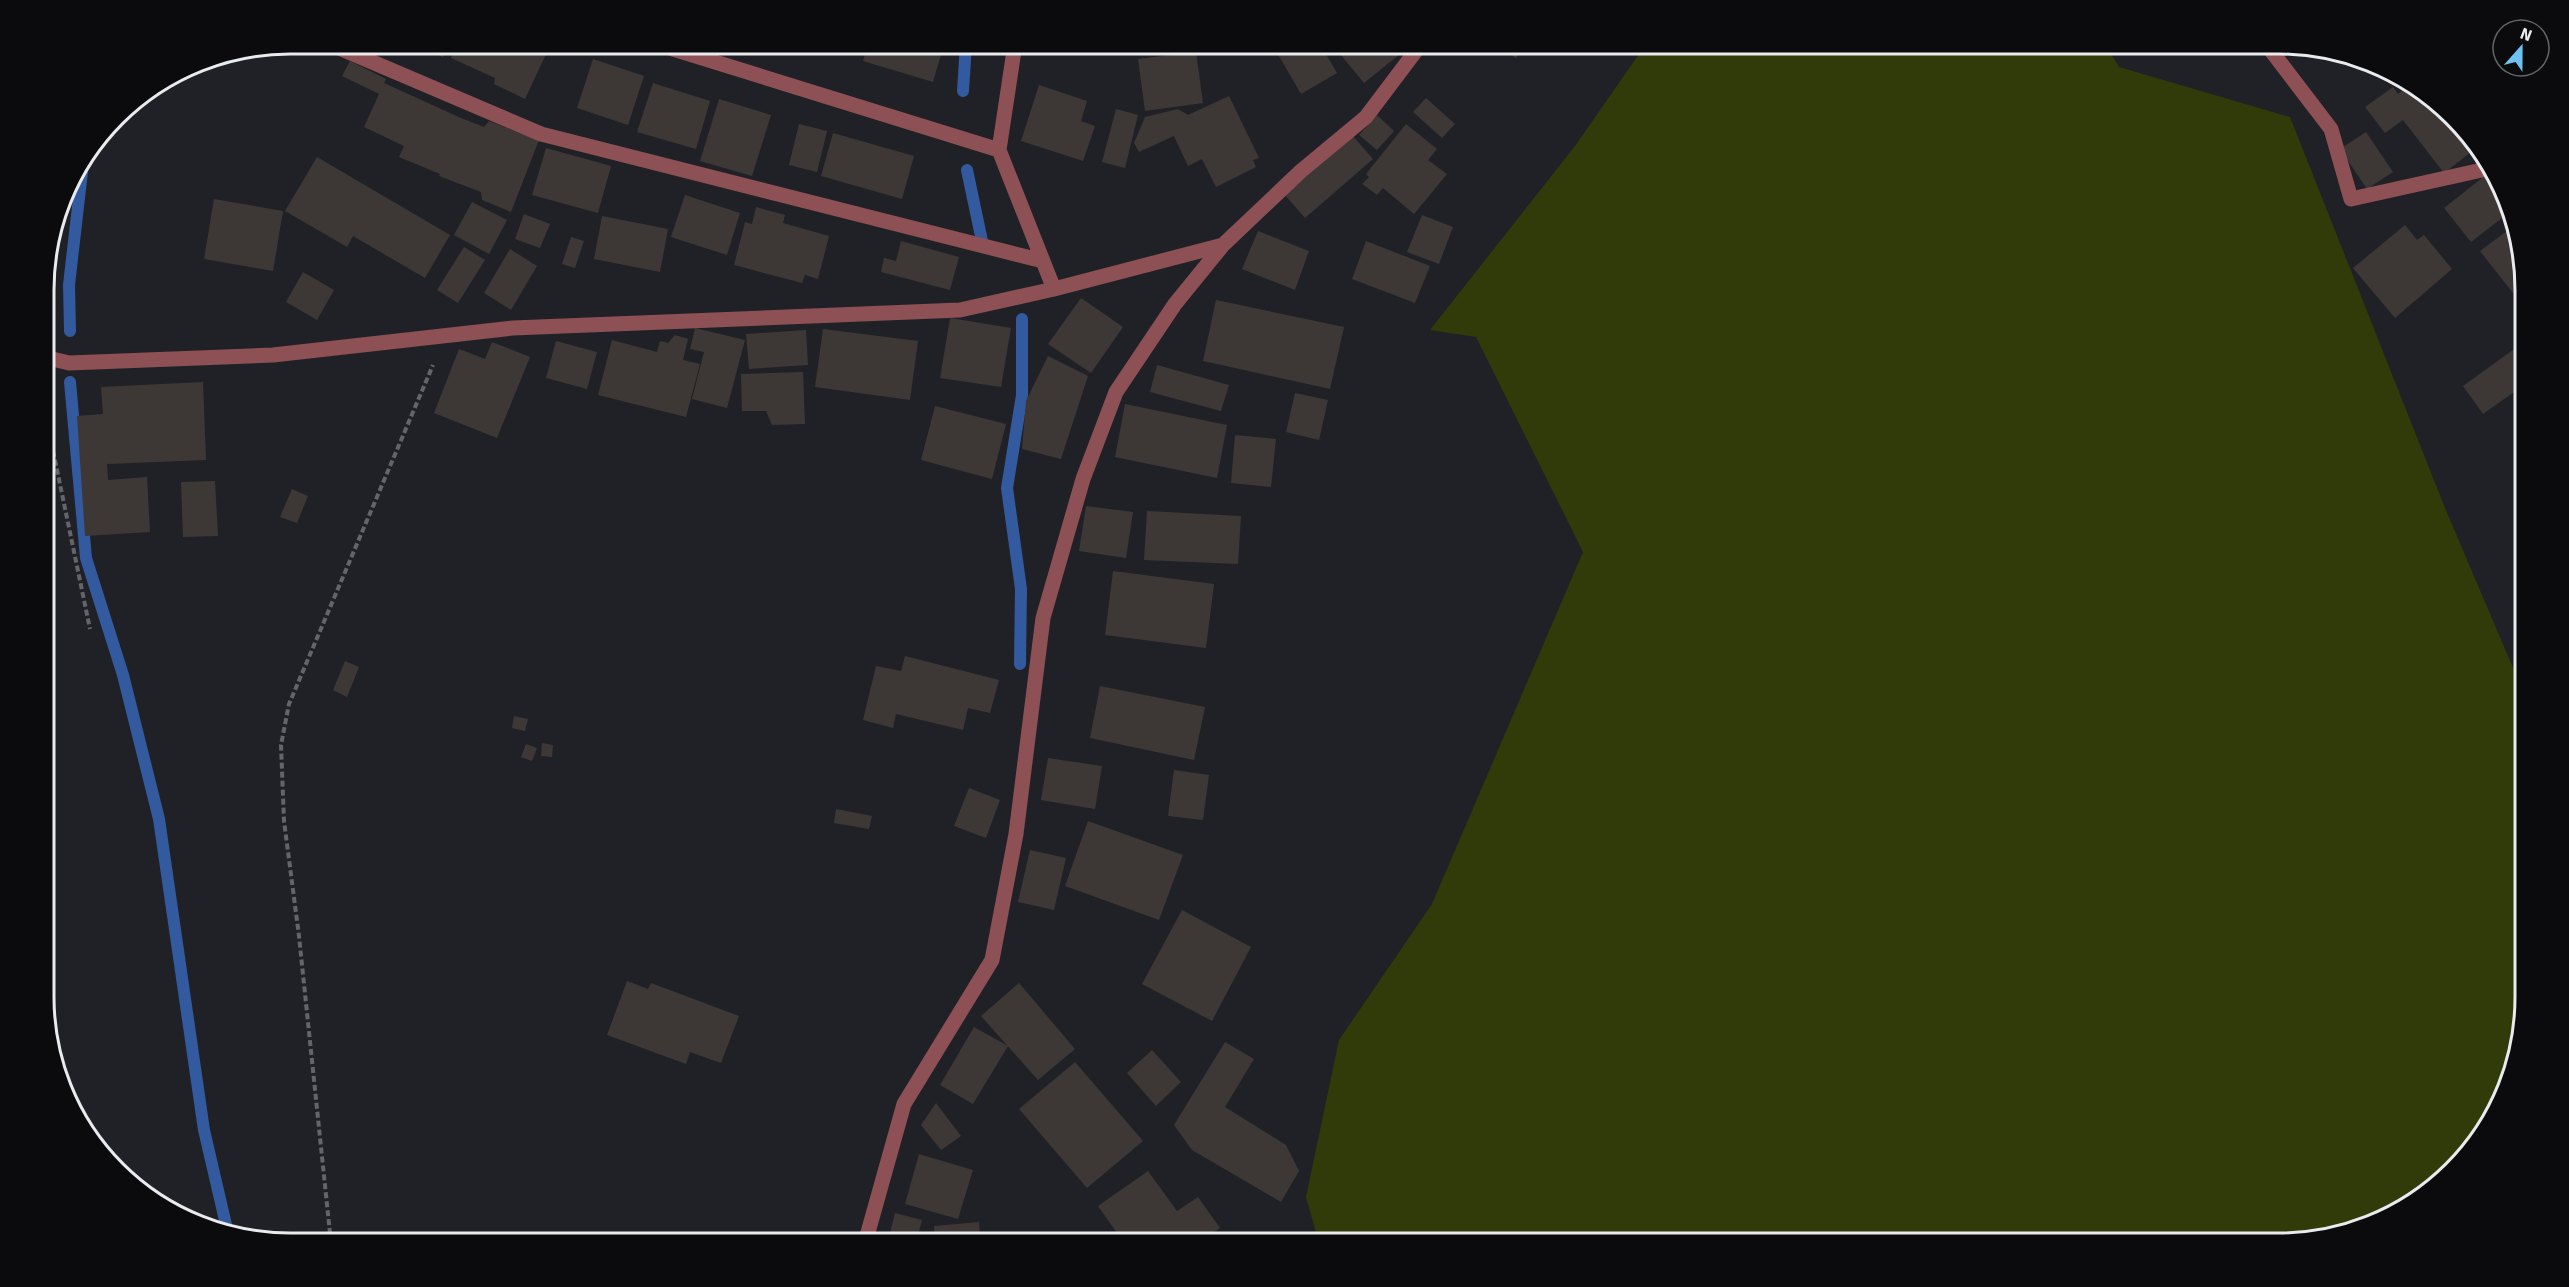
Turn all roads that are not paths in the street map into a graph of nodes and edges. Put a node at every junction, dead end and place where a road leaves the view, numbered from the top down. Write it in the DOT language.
graph roads {
  1 [pos="353,54"];
  2 [pos="689,54"];
  3 [pos="1013,54"];
  4 [pos="1413,54"];
  5 [pos="2274,54"];
  6 [pos="999,150"];
  7 [pos="2482,170"];
  8 [pos="1223,245"];
  9 [pos="1042,261"];
  10 [pos="1054,289"];
  11 [pos="54,359"];
  12 [pos="868,1233"];
  1 -- 9 [label="street"];
  2 -- 6 [label="street"];
  3 -- 6 [label="street"];
  4 -- 8 [label="street"];
  5 -- 7 [label="street"];
  6 -- 9 [label="street"];
  8 -- 10 [label="street"];
  8 -- 12 [label="street"];
  9 -- 10 [label="street"];
  10 -- 11 [label="street"];
}
